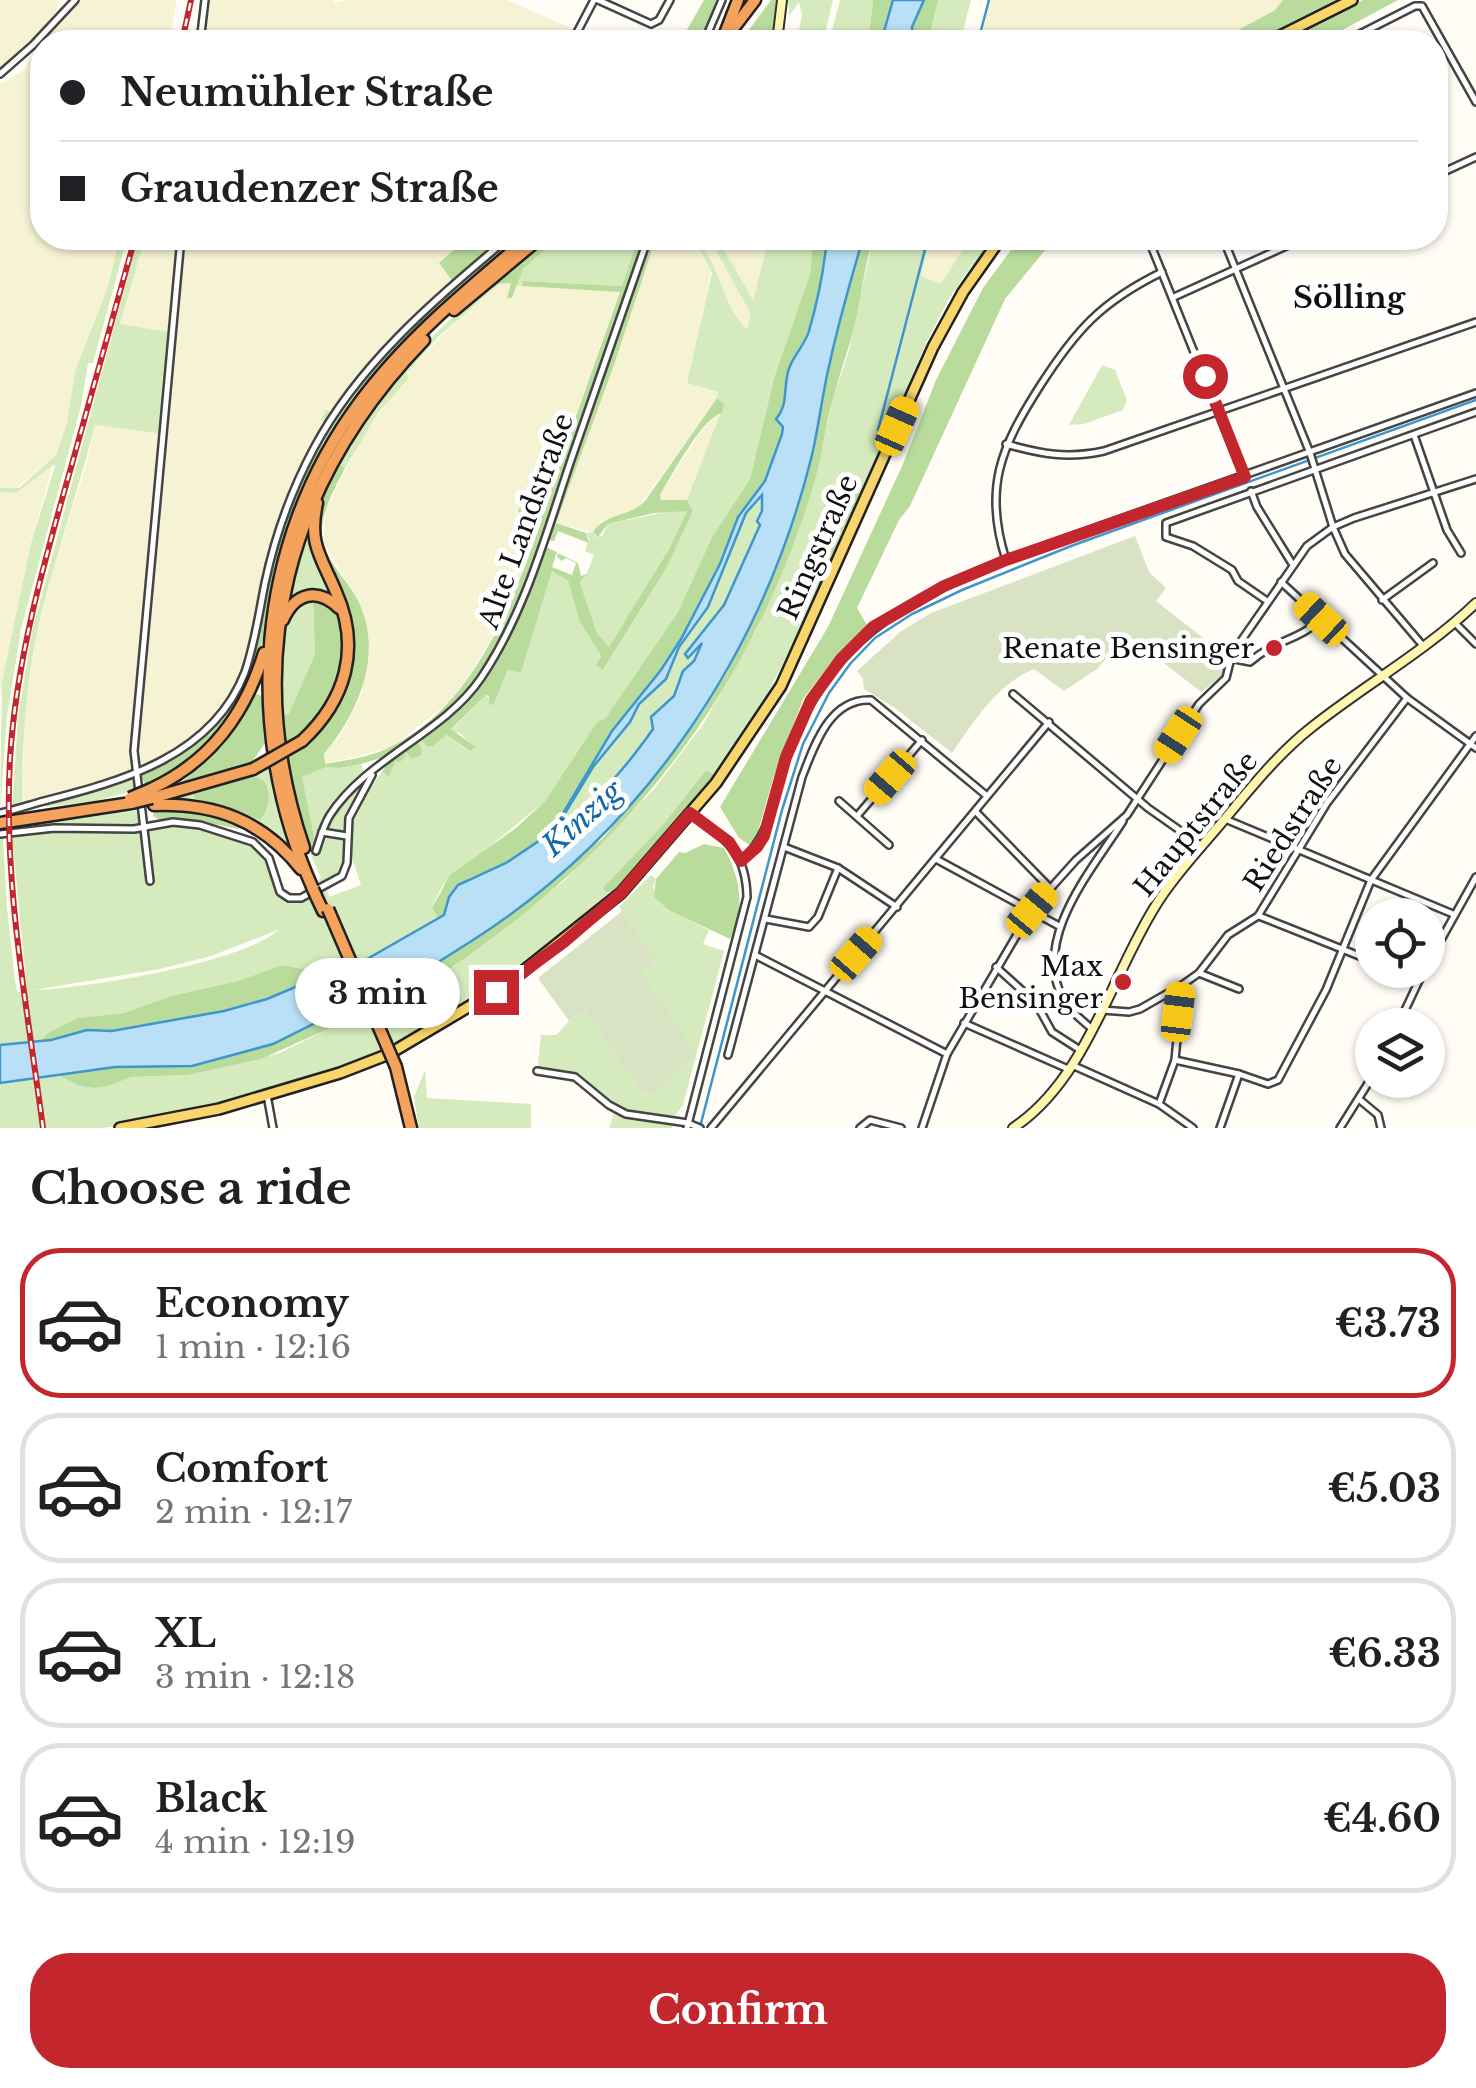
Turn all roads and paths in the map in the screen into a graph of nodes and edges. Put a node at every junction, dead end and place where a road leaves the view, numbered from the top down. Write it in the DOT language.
graph roads {
  1 [pos="75,0"];
  2 [pos="205,0"];
  3 [pos="596,0"];
  4 [pos="670,0"];
  5 [pos="722,0"];
  6 [pos="738,0"];
  7 [pos="758,0"];
  8 [pos="782,0"];
  9 [pos="1352,0"];
  10 [pos="45,30"];
  11 [pos="201,30"];
  12 [pos="579,30"];
  13 [pos="709,30"];
  14 [pos="726,30"];
  15 [pos="732,30"];
  16 [pos="739,30"];
  17 [pos="779,30"];
  18 [pos="1292,30"];
  19 [pos="1368,30"];
  20 [pos="1436,30"];
  21 [pos="30,44"];
  22 [pos="1448,52"];
  23 [pos="0,74"];
  24 [pos="1476,102"];
  25 [pos="1476,157"];
  26 [pos="1448,170"];
  27 [pos="179,250"];
  28 [pos="494,250"];
  29 [pos="514,250"];
  30 [pos="526,250"];
  31 [pos="644,250"];
  32 [pos="993,250"];
  33 [pos="1153,250"];
  34 [pos="1228,250"];
  35 [pos="1278,250"];
  36 [pos="1236,270"];
  37 [pos="1162,272"];
  38 [pos="1174,297"];
  39 [pos="1476,322"];
  40 [pos="1284,390"];
  41 [pos="1476,393"];
  42 [pos="1219,411"];
  43 [pos="1476,412"];
  44 [pos="1414,434"];
  45 [pos="1006,444"];
  46 [pos="1311,455"];
  47 [pos="1315,467"];
  48 [pos="326,473"];
  49 [pos="1245,477"];
  50 [pos="1476,478"];
  51 [pos="1251,491"];
  52 [pos="1434,492"];
  53 [pos="1332,527"];
  54 [pos="1461,552"];
  55 [pos="1006,560"];
  56 [pos="1433,562"];
  57 [pos="1293,566"];
  58 [pos="1281,582"];
  59 [pos="1382,600"];
  60 [pos="1268,602"];
  61 [pos="1476,602"];
  62 [pos="344,612"];
  63 [pos="1321,619"];
  64 [pos="1455,623"];
  65 [pos="277,628"];
  66 [pos="1476,644"];
  67 [pos="1424,647"];
  68 [pos="1230,658"];
  69 [pos="1384,676"];
  70 [pos="1013,694"];
  71 [pos="1407,698"];
  72 [pos="1049,722"];
  73 [pos="1476,736"];
  74 [pos="922,740"];
  75 [pos="1473,746"];
  76 [pos="373,772"];
  77 [pos="135,773"];
  78 [pos="987,796"];
  79 [pos="1138,797"];
  80 [pos="152,798"];
  81 [pos="839,801"];
  82 [pos="976,812"];
  83 [pos="0,813"];
  84 [pos="690,813"];
  85 [pos="1127,815"];
  86 [pos="857,816"];
  87 [pos="1225,819"];
  88 [pos="0,823"];
  89 [pos="144,828"];
  90 [pos="322,832"];
  91 [pos="0,834"];
  92 [pos="347,836"];
  93 [pos="889,845"];
  94 [pos="784,846"];
  95 [pos="1202,846"];
  96 [pos="284,849"];
  97 [pos="316,851"];
  98 [pos="1298,852"];
  99 [pos="269,858"];
  100 [pos="936,859"];
  101 [pos="741,861"];
  102 [pos="838,868"];
  103 [pos="1476,878"];
  104 [pos="1371,880"];
  105 [pos="150,881"];
  106 [pos="1050,888"];
  107 [pos="316,889"];
  108 [pos="897,907"];
  109 [pos="1032,910"];
  110 [pos="1453,914"];
  111 [pos="1258,916"];
  112 [pos="766,919"];
  113 [pos="1059,926"];
  114 [pos="1445,929"];
  115 [pos="1341,949"];
  116 [pos="755,955"];
  117 [pos="1355,955"];
  118 [pos="996,967"];
  119 [pos="1199,973"];
  120 [pos="1182,985"];
  121 [pos="1239,989"];
  122 [pos="826,992"];
  123 [pos="1102,1010"];
  124 [pos="964,1023"];
  125 [pos="1092,1029"];
  126 [pos="1080,1050"];
  127 [pos="947,1054"];
  128 [pos="728,1055"];
  129 [pos="1175,1060"];
  130 [pos="1070,1066"];
  131 [pos="537,1071"];
  132 [pos="1240,1074"];
  133 [pos="267,1095"];
  134 [pos="1359,1100"];
  135 [pos="1159,1104"];
  136 [pos="1027,1123"];
  137 [pos="688,1125"];
  138 [pos="148,1126"];
  139 [pos="698,1127"];
  140 [pos="120,1128"];
  141 [pos="273,1128"];
  142 [pos="408,1128"];
  143 [pos="711,1128"];
  144 [pos="860,1128"];
  145 [pos="901,1128"];
  146 [pos="922,1128"];
  147 [pos="1013,1128"];
  148 [pos="1194,1128"];
  149 [pos="1220,1128"];
  150 [pos="1340,1128"];
  151 [pos="1381,1128"];
  1 -- 10 [label="street"];
  2 -- 11 [label="street"];
  3 -- 4 [label="street"];
  3 -- 12 [label="street"];
  5 -- 13 [label="street"];
  6 -- 14 [label="highway"];
  7 -- 15 [label="highway"];
  7 -- 16 [label="highway"];
  8 -- 17 [label="street"];
  9 -- 18 [label="main road"];
  19 -- 20 [label="street"];
  21 -- 23 [label="street"];
  22 -- 24 [label="street"];
  25 -- 26 [label="street"];
  27 -- 77 [label="street"];
  28 -- 77 [label="street"];
  29 -- 65 [label="highway"];
  30 -- 48 [label="highway"];
  31 -- 76 [label="street, Alte Landstraße"];
  32 -- 84 [label="main road, Ringstraße"];
  33 -- 37 [label="street"];
  34 -- 36 [label="street"];
  35 -- 36 [label="street"];
  36 -- 38 [label="street"];
  36 -- 40 [label="street"];
  37 -- 38 [label="street"];
  37 -- 45 [label="street"];
  38 -- 42 [label="street"];
  39 -- 40 [label="street"];
  40 -- 42 [label="street"];
  40 -- 46 [label="street"];
  41 -- 46 [label="street"];
  42 -- 45 [label="street"];
  42 -- 49 [label="street"];
  43 -- 44 [label="street"];
  44 -- 47 [label="street"];
  44 -- 52 [label="street"];
  45 -- 55 [label="street"];
  46 -- 47 [label="street"];
  46 -- 49 [label="street"];
  47 -- 51 [label="street"];
  47 -- 53 [label="street"];
  48 -- 62 [label="highway"];
  48 -- 65 [label="highway"];
  49 -- 55 [label="street"];
  50 -- 52 [label="street"];
  51 -- 57 [label="street"];
  51 -- 60 [label="street"];
  52 -- 53 [label="street"];
  52 -- 54 [label="street"];
  53 -- 57 [label="street"];
  53 -- 59 [label="street"];
  55 -- 101 [label="street"];
  56 -- 59 [label="street"];
  57 -- 58 [label="street"];
  58 -- 60 [label="street"];
  58 -- 63 [label="street"];
  59 -- 67 [label="street"];
  60 -- 68 [label="street"];
  61 -- 64 [label="street, Hauptstraße"];
  62 -- 65 [label="highway"];
  62 -- 80 [label="highway, bridge"];
  63 -- 68 [label="street"];
  63 -- 69 [label="street"];
  64 -- 66 [label="street"];
  64 -- 67 [label="street, Hauptstraße"];
  65 -- 80 [label="highway"];
  65 -- 107 [label="highway"];
  67 -- 69 [label="street, Hauptstraße"];
  68 -- 79 [label="street"];
  69 -- 71 [label="street"];
  69 -- 87 [label="street, Hauptstraße"];
  70 -- 72 [label="street"];
  71 -- 75 [label="street"];
  71 -- 98 [label="street, Riedstraße"];
  72 -- 78 [label="street"];
  72 -- 79 [label="street"];
  73 -- 75 [label="street"];
  74 -- 78 [label="street"];
  74 -- 86 [label="street"];
  74 -- 94 [label="street"];
  75 -- 104 [label="street"];
  76 -- 90 [label="street, Alte Landstraße"];
  76 -- 92 [label="street"];
  77 -- 83 [label="street"];
  77 -- 89 [label="street"];
  78 -- 82 [label="street"];
  79 -- 85 [label="street"];
  79 -- 95 [label="street"];
  80 -- 88 [label="highway, bridge"];
  80 -- 96 [label="highway"];
  81 -- 86 [label="street"];
  82 -- 100 [label="street"];
  82 -- 106 [label="street"];
  84 -- 101 [label="street"];
  84 -- 133 [label="main road, Ringstraße"];
  85 -- 106 [label="street"];
  85 -- 113 [label="street"];
  86 -- 93 [label="street"];
  87 -- 95 [label="street, Hauptstraße"];
  87 -- 98 [label="street"];
  89 -- 91 [label="street"];
  89 -- 99 [label="street"];
  89 -- 105 [label="street"];
  90 -- 92 [label="street"];
  90 -- 97 [label="street, Alte Landstraße"];
  92 -- 99 [label="street"];
  94 -- 102 [label="street"];
  94 -- 112 [label="street"];
  95 -- 123 [label="street, Hauptstraße"];
  96 -- 99 [label="street"];
  96 -- 107 [label="highway"];
  98 -- 104 [label="street"];
  98 -- 111 [label="street, Riedstraße"];
  100 -- 108 [label="street"];
  100 -- 109 [label="street"];
  101 -- 137 [label="street"];
  102 -- 108 [label="street"];
  102 -- 112 [label="street"];
  103 -- 110 [label="street"];
  104 -- 110 [label="street"];
  104 -- 115 [label="street"];
  106 -- 109 [label="street"];
  107 -- 142 [label="highway, bridge"];
  108 -- 122 [label="street"];
  109 -- 113 [label="street"];
  109 -- 118 [label="street"];
  110 -- 114 [label="street"];
  111 -- 115 [label="street"];
  111 -- 119 [label="street, Riedstraße"];
  112 -- 116 [label="street"];
  113 -- 125 [label="street"];
  115 -- 117 [label="street"];
  115 -- 132 [label="street"];
  116 -- 122 [label="street"];
  116 -- 128 [label="street"];
  118 -- 124 [label="street"];
  118 -- 126 [label="street"];
  119 -- 120 [label="street, Riedstraße"];
  119 -- 121 [label="street"];
  120 -- 123 [label="street, Riedstraße"];
  120 -- 129 [label="street"];
  122 -- 127 [label="street"];
  122 -- 143 [label="street"];
  123 -- 125 [label="street, Hauptstraße"];
  124 -- 127 [label="street"];
  124 -- 130 [label="street"];
  125 -- 126 [label="street, Hauptstraße"];
  126 -- 130 [label="street, Hauptstraße"];
  127 -- 146 [label="street"];
  129 -- 132 [label="street"];
  129 -- 135 [label="street"];
  130 -- 135 [label="street"];
  130 -- 136 [label="street, Hauptstraße"];
  131 -- 137 [label="street"];
  132 -- 149 [label="street"];
  133 -- 138 [label="main road, Ringstraße"];
  133 -- 141 [label="street"];
  134 -- 150 [label="street"];
  134 -- 151 [label="street"];
  135 -- 148 [label="street"];
  136 -- 147 [label="street, Hauptstraße"];
  137 -- 139 [label="street"];
  138 -- 140 [label="main road, Ringstraße"];
  144 -- 145 [label="street"];
}
